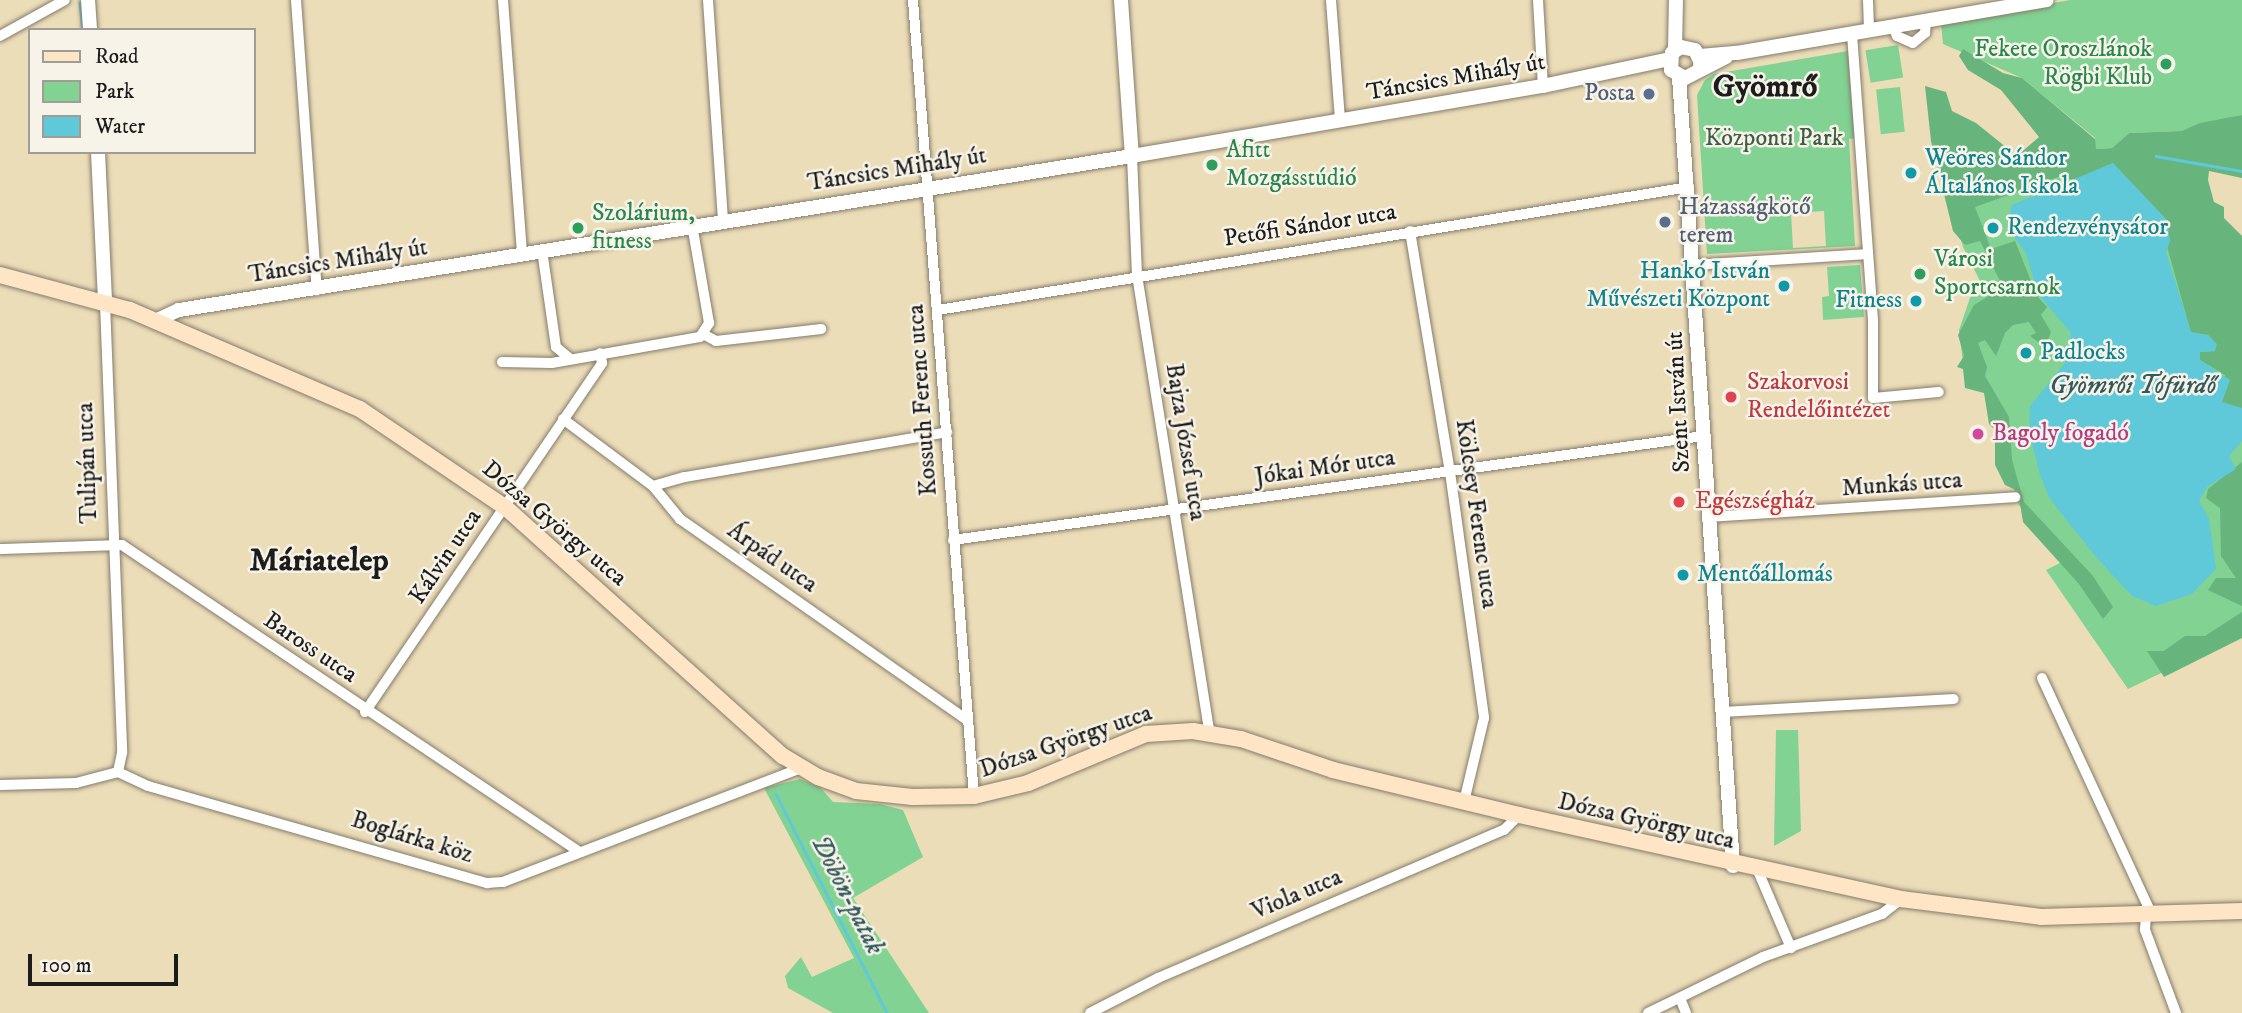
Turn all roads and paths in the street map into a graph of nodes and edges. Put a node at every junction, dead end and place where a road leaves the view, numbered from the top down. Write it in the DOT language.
graph roads {
  1 [pos="65,0"];
  2 [pos="88,0"];
  3 [pos="296,0"];
  4 [pos="503,0"];
  5 [pos="708,0"];
  6 [pos="913,0"];
  7 [pos="1121,0"];
  8 [pos="1331,0"];
  9 [pos="1538,0"];
  10 [pos="1676,0"];
  11 [pos="1868,0"];
  12 [pos="2046,0"];
  13 [pos="90,28"];
  14 [pos="1869,31"];
  15 [pos="1852,34"];
  16 [pos="0,36"];
  17 [pos="1684,63"];
  18 [pos="1543,86"];
  19 [pos="1340,121"];
  20 [pos="97,154"];
  21 [pos="1132,156"];
  22 [pos="1689,187"];
  23 [pos="927,188"];
  24 [pos="723,220"];
  25 [pos="692,225"];
  26 [pos="1410,231"];
  27 [pos="542,250"];
  28 [pos="522,253"];
  29 [pos="1868,254"];
  30 [pos="1693,265"];
  31 [pos="0,275"];
  32 [pos="1138,275"];
  33 [pos="317,290"];
  34 [pos="105,303"];
  35 [pos="938,310"];
  36 [pos="155,321"];
  37 [pos="821,329"];
  38 [pos="703,334"];
  39 [pos="600,353"];
  40 [pos="569,358"];
  41 [pos="502,362"];
  42 [pos="1939,392"];
  43 [pos="563,419"];
  44 [pos="947,432"];
  45 [pos="1703,436"];
  46 [pos="1450,472"];
  47 [pos="653,486"];
  48 [pos="2015,497"];
  49 [pos="505,507"];
  50 [pos="1175,511"];
  51 [pos="1709,517"];
  52 [pos="953,540"];
  53 [pos="113,547"];
  54 [pos="0,549"];
  55 [pos="2042,678"];
  56 [pos="1954,699"];
  57 [pos="365,712"];
  58 [pos="1723,712"];
  59 [pos="967,720"];
  60 [pos="1209,732"];
  61 [pos="802,768"];
  62 [pos="118,772"];
  63 [pos="0,785"];
  64 [pos="974,796"];
  65 [pos="1464,802"];
  66 [pos="1519,815"];
  67 [pos="578,851"];
  68 [pos="1733,866"];
  69 [pos="1758,871"];
  70 [pos="1901,899"];
  71 [pos="2242,911"];
  72 [pos="2149,915"];
  73 [pos="1791,948"];
  74 [pos="1680,998"];
  75 [pos="1090,1013"];
  76 [pos="1648,1013"];
  77 [pos="1686,1013"];
  78 [pos="2176,1013"];
  1 -- 16 [label="street"];
  2 -- 13 [label="street"];
  3 -- 33 [label="street"];
  4 -- 28 [label="street"];
  5 -- 24 [label="street"];
  6 -- 23 [label="street, Kossuth Ferenc utca"];
  7 -- 21 [label="street"];
  8 -- 19 [label="street"];
  9 -- 18 [label="street"];
  10 -- 17 [label="street"];
  11 -- 14 [label="street"];
  12 -- 14 [label="street, Táncsics Mihály út"];
  14 -- 15 [label="street, Táncsics Mihály út"];
  15 -- 17 [label="street, Táncsics Mihály út"];
  15 -- 29 [label="street"];
  17 -- 18 [label="street, Táncsics Mihály út"];
  17 -- 22 [label="street, Szent István út"];
  18 -- 19 [label="street, Táncsics Mihály út"];
  19 -- 21 [label="street, Táncsics Mihály út"];
  20 -- 34 [label="street, Tulipán utca"];
  21 -- 23 [label="street, Táncsics Mihály út"];
  21 -- 32 [label="street, Bajza József utca"];
  22 -- 26 [label="street, Petőfi Sándor utca"];
  22 -- 30 [label="street, Szent István út"];
  23 -- 24 [label="street, Táncsics Mihály út"];
  23 -- 35 [label="street, Kossuth Ferenc utca"];
  24 -- 25 [label="street, Táncsics Mihály út"];
  25 -- 27 [label="street, Táncsics Mihály út"];
  25 -- 38 [label="street"];
  26 -- 32 [label="street, Petőfi Sándor utca"];
  26 -- 46 [label="street, Kölcsey Ferenc utca"];
  27 -- 28 [label="street, Táncsics Mihály út"];
  27 -- 40 [label="street"];
  28 -- 33 [label="street, Táncsics Mihály út"];
  29 -- 30 [label="street"];
  29 -- 42 [label="street"];
  30 -- 45 [label="street, Szent István út"];
  31 -- 34 [label="main road, Dózsa György utca"];
  32 -- 35 [label="street, Petőfi Sándor utca"];
  32 -- 50 [label="street, Bajza József utca"];
  33 -- 36 [label="street, Táncsics Mihály út"];
  34 -- 36 [label="main road, Dózsa György utca"];
  34 -- 53 [label="street, Tulipán utca"];
  35 -- 44 [label="street, Kossuth Ferenc utca"];
  36 -- 49 [label="main road, Dózsa György utca"];
  37 -- 38 [label="street"];
  38 -- 39 [label="street"];
  39 -- 40 [label="street"];
  39 -- 43 [label="street, Kálvin utca"];
  40 -- 41 [label="street"];
  43 -- 47 [label="street, Árpád utca"];
  43 -- 49 [label="street, Kálvin utca"];
  44 -- 47 [label="street"];
  44 -- 52 [label="street, Kossuth Ferenc utca"];
  45 -- 46 [label="street, Jókai Mór utca"];
  45 -- 51 [label="street, Szent István út"];
  46 -- 50 [label="street, Jókai Mór utca"];
  46 -- 65 [label="street, Kölcsey Ferenc utca"];
  47 -- 59 [label="street, Árpád utca"];
  48 -- 51 [label="street, Munkás utca"];
  49 -- 57 [label="street, Kálvin utca"];
  49 -- 61 [label="main road, Dózsa György utca"];
  50 -- 52 [label="street, Jókai Mór utca"];
  50 -- 60 [label="street, Bajza József utca"];
  51 -- 58 [label="street, Szent István út"];
  52 -- 59 [label="street, Kossuth Ferenc utca"];
  53 -- 54 [label="street, Baross utca"];
  53 -- 57 [label="street, Baross utca"];
  53 -- 62 [label="street, Tulipán utca"];
  55 -- 72 [label="street"];
  56 -- 58 [label="street"];
  57 -- 67 [label="street, Baross utca"];
  58 -- 68 [label="street, Szent István út"];
  59 -- 64 [label="street, Kossuth Ferenc utca"];
  60 -- 64 [label="main road, Dózsa György utca"];
  60 -- 65 [label="main road, Dózsa György utca"];
  61 -- 64 [label="main road, Dózsa György utca"];
  61 -- 67 [label="street, Boglárka köz"];
  62 -- 63 [label="street"];
  62 -- 67 [label="street, Boglárka köz"];
  65 -- 66 [label="main road, Dózsa György utca"];
  66 -- 68 [label="main road, Dózsa György utca"];
  66 -- 75 [label="street, Viola utca"];
  68 -- 69 [label="main road, Dózsa György utca"];
  69 -- 70 [label="main road, Dózsa György utca"];
  69 -- 73 [label="street"];
  70 -- 72 [label="main road, Dózsa György utca"];
  70 -- 73 [label="street"];
  71 -- 72 [label="main road, Dózsa György utca"];
  72 -- 78 [label="street"];
  73 -- 74 [label="street"];
  74 -- 76 [label="street"];
  74 -- 77 [label="street"];
}
